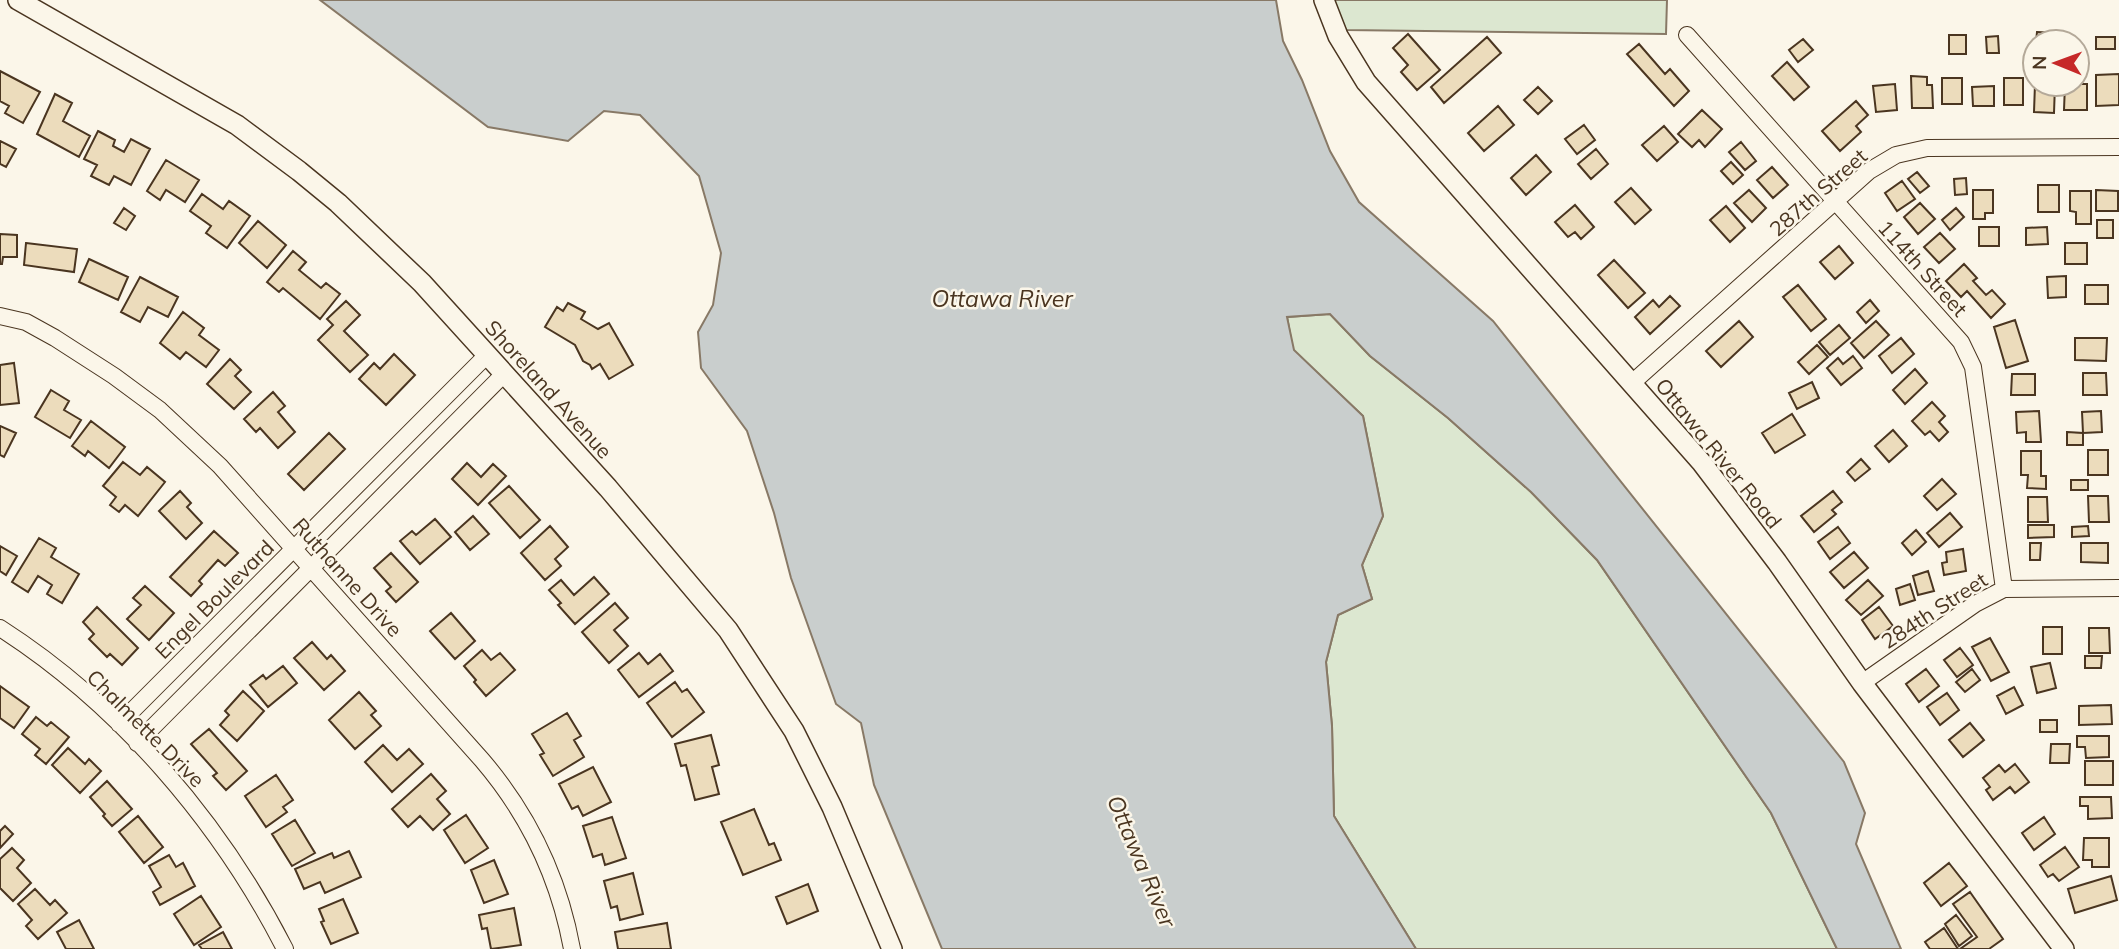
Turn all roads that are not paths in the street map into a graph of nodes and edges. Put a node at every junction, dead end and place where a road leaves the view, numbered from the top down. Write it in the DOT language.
graph roads {
  1 [pos="18,0"];
  2 [pos="1324,0"];
  3 [pos="1687,35"];
  4 [pos="2119,147"];
  5 [pos="1835,203"];
  6 [pos="0,316"];
  7 [pos="487,355"];
  8 [pos="505,373"];
  9 [pos="1632,383"];
  10 [pos="294,548"];
  11 [pos="311,568"];
  12 [pos="2119,588"];
  13 [pos="2004,589"];
  14 [pos="0,628"];
  15 [pos="1862,684"];
  16 [pos="119,724"];
  17 [pos="137,743"];
  18 [pos="285,949"];
  19 [pos="572,949"];
  20 [pos="892,949"];
  21 [pos="2064,949"];
  1 -- 7 [label="street, Shoreland Avenue"];
  2 -- 9 [label="street, Ottawa River Road"];
  3 -- 5 [label="street, 114th Street"];
  4 -- 5 [label="street, 287th Street"];
  5 -- 9 [label="street, 287th Street"];
  5 -- 13 [label="street, 114th Street"];
  6 -- 10 [label="street, Ruthanne Drive"];
  7 -- 8 [label="street, Shoreland Avenue"];
  7 -- 10 [label="street, Engel Boulevard"];
  8 -- 11 [label="street"];
  8 -- 20 [label="street, Shoreland Avenue"];
  9 -- 15 [label="street, Ottawa River Road"];
  10 -- 11 [label="street, Ruthanne Drive"];
  10 -- 16 [label="street, Engel Boulevard"];
  11 -- 17 [label="street"];
  11 -- 19 [label="street, Ruthanne Drive"];
  12 -- 13 [label="street, 284th Street"];
  13 -- 15 [label="street, 284th Street"];
  14 -- 16 [label="street, Chalmette Drive"];
  15 -- 21 [label="street, Ottawa River Road"];
  16 -- 17 [label="street, Chalmette Drive"];
  17 -- 18 [label="street, Chalmette Drive"];
}
